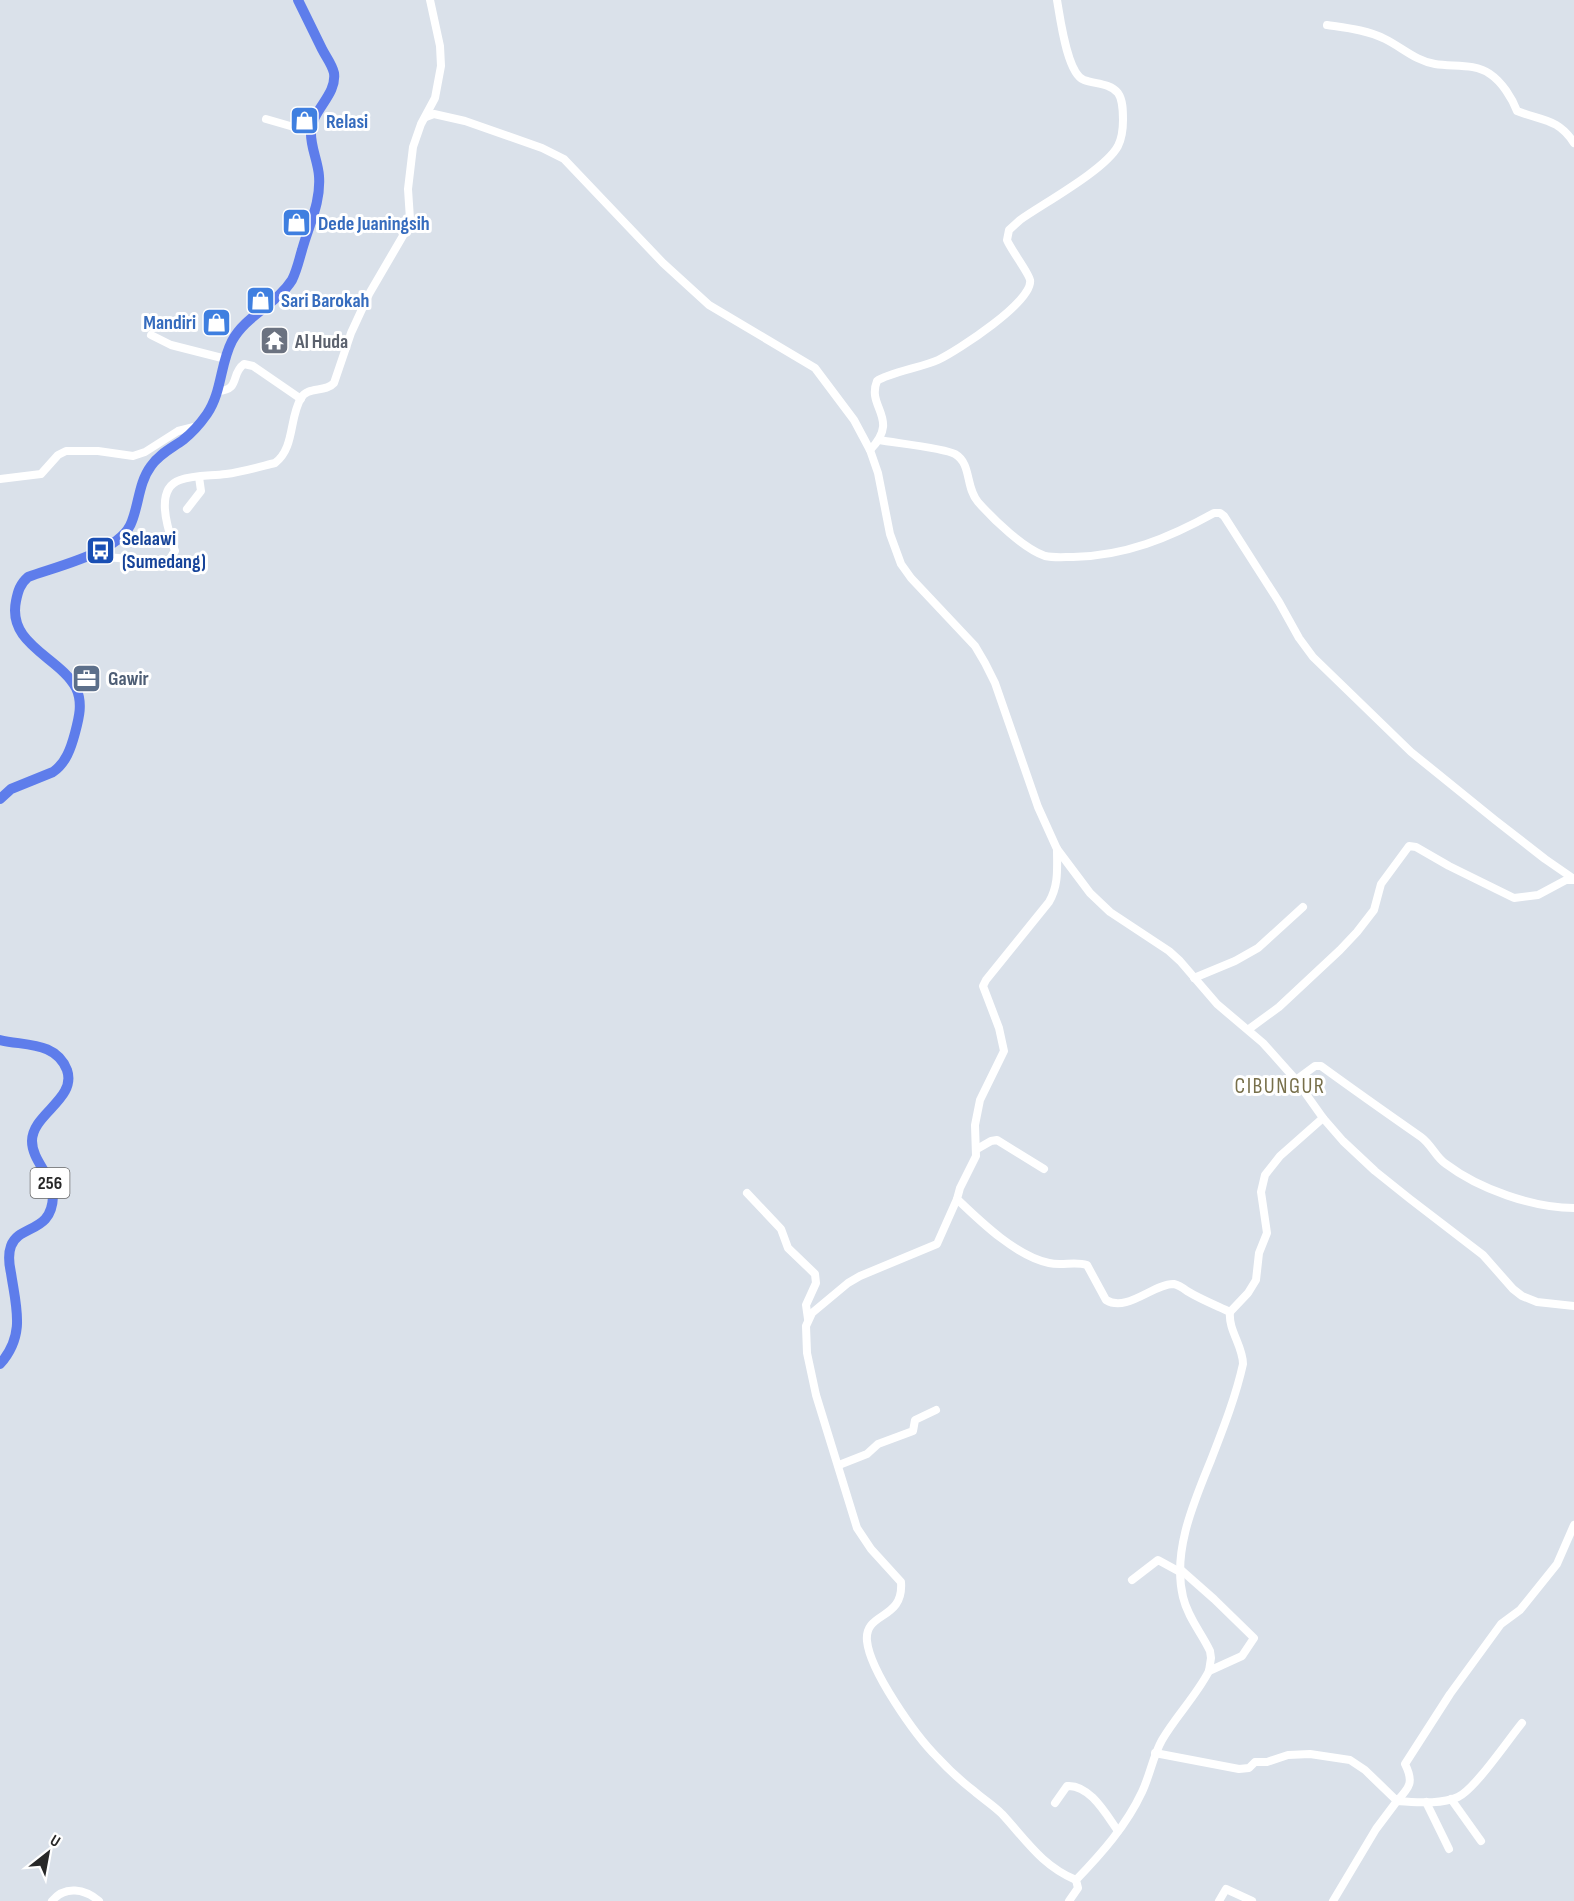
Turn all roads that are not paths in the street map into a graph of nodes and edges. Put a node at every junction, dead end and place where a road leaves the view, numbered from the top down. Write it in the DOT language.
graph roads {
  1 [pos="298,0"];
  2 [pos="430,0"];
  3 [pos="1057,0"];
  4 [pos="1327,25"];
  5 [pos="426,117"];
  6 [pos="266,119"];
  7 [pos="311,132"];
  8 [pos="1574,143"];
  9 [pos="152,335"];
  10 [pos="226,359"];
  11 [pos="218,390"];
  12 [pos="301,399"];
  13 [pos="199,426"];
  14 [pos="879,440"];
  15 [pos="870,450"];
  16 [pos="199,477"];
  17 [pos="0,478"];
  18 [pos="187,509"];
  19 [pos="86,556"];
  20 [pos="2,793"];
  21 [pos="1057,849"];
  22 [pos="1574,880"];
  23 [pos="1303,907"];
  24 [pos="1194,978"];
  25 [pos="1249,1029"];
  26 [pos="0,1040"];
  27 [pos="1296,1080"];
  28 [pos="1323,1118"];
  29 [pos="976,1149"];
  30 [pos="1044,1169"];
  31 [pos="747,1193"];
  32 [pos="957,1199"];
  33 [pos="1574,1208"];
  34 [pos="1574,1306"];
  35 [pos="1230,1312"];
  36 [pos="808,1319"];
  37 [pos="0,1364"];
  38 [pos="936,1410"];
  39 [pos="839,1465"];
  40 [pos="1574,1526"];
  41 [pos="1180,1570"];
  42 [pos="1132,1580"];
  43 [pos="1209,1671"];
  44 [pos="1522,1723"];
  45 [pos="1155,1753"];
  46 [pos="1451,1799"];
  47 [pos="1397,1802"];
  48 [pos="1426,1802"];
  49 [pos="1055,1803"];
  50 [pos="1118,1831"];
  51 [pos="1481,1841"];
  52 [pos="1449,1849"];
  53 [pos="1076,1880"];
  54 [pos="52,1901"];
  55 [pos="99,1901"];
  56 [pos="1069,1901"];
  57 [pos="1220,1901"];
  58 [pos="1252,1901"];
  59 [pos="1333,1901"];
  1 -- 7 [label="main road"];
  2 -- 5 [label="street"];
  3 -- 14 [label="street"];
  4 -- 8 [label="street"];
  5 -- 12 [label="street"];
  5 -- 15 [label="street"];
  6 -- 7 [label="street"];
  7 -- 10 [label="main road"];
  9 -- 10 [label="street"];
  10 -- 11 [label="main road"];
  11 -- 12 [label="street"];
  11 -- 13 [label="main road"];
  12 -- 16 [label="street"];
  13 -- 17 [label="street"];
  13 -- 19 [label="main road"];
  14 -- 15 [label="street"];
  14 -- 22 [label="street"];
  15 -- 21 [label="street"];
  16 -- 18 [label="street"];
  16 -- 19 [label="street"];
  19 -- 20 [label="main road"];
  21 -- 24 [label="street"];
  21 -- 29 [label="street"];
  22 -- 25 [label="street"];
  23 -- 24 [label="street"];
  24 -- 25 [label="street"];
  25 -- 27 [label="street"];
  26 -- 37 [label="main road, 256"];
  27 -- 28 [label="street"];
  27 -- 33 [label="street"];
  28 -- 34 [label="street"];
  28 -- 35 [label="street"];
  29 -- 30 [label="street"];
  29 -- 32 [label="street"];
  31 -- 36 [label="street"];
  32 -- 35 [label="street"];
  32 -- 36 [label="street"];
  35 -- 41 [label="street"];
  36 -- 39 [label="street"];
  38 -- 39 [label="street"];
  39 -- 53 [label="street"];
  40 -- 47 [label="street"];
  41 -- 42 [label="street"];
  41 -- 43 [label="street"];
  41 -- 43 [label="street"];
  43 -- 45 [label="street"];
  44 -- 46 [label="street"];
  45 -- 47 [label="street"];
  45 -- 50 [label="street"];
  46 -- 48 [label="street"];
  46 -- 51 [label="street"];
  47 -- 48 [label="street"];
  47 -- 59 [label="street"];
  48 -- 52 [label="street"];
  49 -- 50 [label="street"];
  50 -- 53 [label="street"];
  53 -- 56 [label="street"];
  54 -- 55 [label="street"];
  57 -- 58 [label="street"];
}
